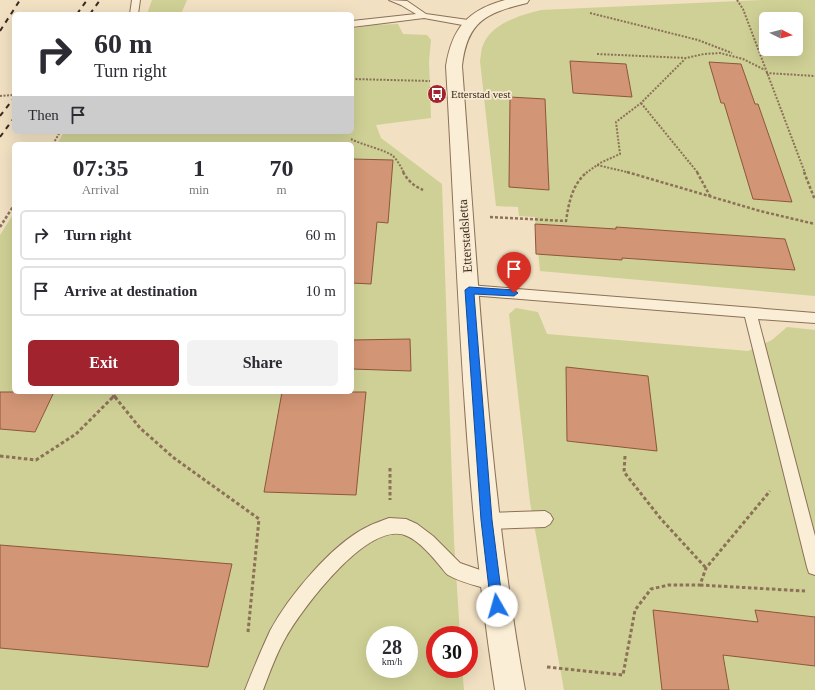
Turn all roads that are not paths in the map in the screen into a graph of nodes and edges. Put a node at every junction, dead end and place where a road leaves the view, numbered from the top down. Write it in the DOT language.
graph roads {
  1 [pos="136,0"];
  2 [pos="393,0"];
  3 [pos="522,0"];
  4 [pos="134,12"];
  5 [pos="424,16"];
  6 [pos="468,23"];
  7 [pos="354,24"];
  8 [pos="469,290"];
  9 [pos="750,313"];
  10 [pos="815,318"];
  11 [pos="545,519"];
  12 [pos="486,520"];
  13 [pos="815,567"];
  14 [pos="494,583"];
  15 [pos="254,690"];
  16 [pos="510,690"];
  1 -- 4 [label="lane"];
  2 -- 5 [label="lane"];
  3 -- 6 [label="street"];
  5 -- 6 [label="lane"];
  5 -- 7 [label="lane"];
  6 -- 8 [label="street, Etterstadsletta"];
  8 -- 9 [label="lane"];
  8 -- 12 [label="street, Etterstadsletta"];
  9 -- 10 [label="lane"];
  9 -- 13 [label="lane"];
  11 -- 12 [label="lane"];
  12 -- 14 [label="street, Etterstadsletta"];
  14 -- 15 [label="lane"];
  14 -- 16 [label="street, Etterstadsletta"];
}
